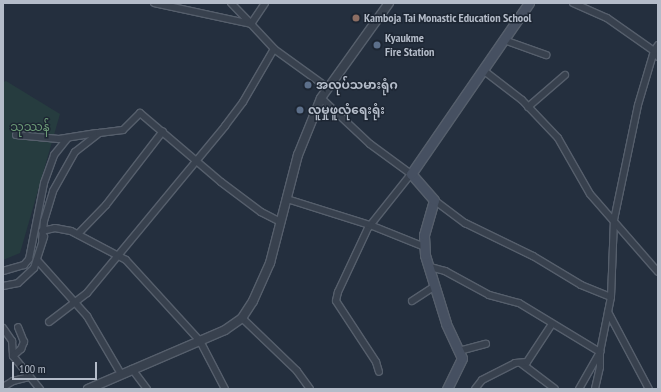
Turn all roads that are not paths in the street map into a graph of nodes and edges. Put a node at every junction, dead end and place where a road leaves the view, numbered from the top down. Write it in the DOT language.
graph roads {
  1 [pos="154,3"];
  2 [pos="231,3"];
  3 [pos="265,3"];
  4 [pos="389,3"];
  5 [pos="529,3"];
  6 [pos="573,3"];
  7 [pos="251,24"];
  8 [pos="504,40"];
  9 [pos="658,45"];
  10 [pos="274,49"];
  11 [pos="654,51"];
  12 [pos="546,55"];
  13 [pos="658,57"];
  14 [pos="484,70"];
  15 [pos="565,75"];
  16 [pos="328,88"];
  17 [pos="321,98"];
  18 [pos="528,107"];
  19 [pos="163,131"];
  20 [pos="99,133"];
  21 [pos="16,135"];
  22 [pos="67,138"];
  23 [pos="197,160"];
  24 [pos="411,174"];
  25 [pos="287,199"];
  26 [pos="434,200"];
  27 [pos="614,220"];
  28 [pos="281,222"];
  29 [pos="370,225"];
  30 [pos="57,228"];
  31 [pos="42,231"];
  32 [pos="78,234"];
  33 [pos="42,240"];
  34 [pos="424,247"];
  35 [pos="118,255"];
  36 [pos="38,261"];
  37 [pos="430,267"];
  38 [pos="3,271"];
  39 [pos="658,272"];
  40 [pos="3,286"];
  41 [pos="436,286"];
  42 [pos="611,297"];
  43 [pos="76,301"];
  44 [pos="412,301"];
  45 [pos="608,312"];
  46 [pos="242,318"];
  47 [pos="49,322"];
  48 [pos="552,324"];
  49 [pos="18,327"];
  50 [pos="3,328"];
  51 [pos="200,341"];
  52 [pos="486,344"];
  53 [pos="459,351"];
  54 [pos="600,352"];
  55 [pos="13,356"];
  56 [pos="522,364"];
  57 [pos="132,368"];
  58 [pos="379,372"];
  59 [pos="121,374"];
  60 [pos="29,378"];
  61 [pos="3,387"];
  62 [pos="40,389"];
  63 [pos="88,389"];
  64 [pos="147,389"];
  65 [pos="225,389"];
  66 [pos="310,389"];
  67 [pos="447,389"];
  68 [pos="475,389"];
  69 [pos="555,389"];
  70 [pos="579,389"];
  71 [pos="595,389"];
  72 [pos="649,389"];
  1 -- 7 [label="street"];
  2 -- 7 [label="street"];
  3 -- 7 [label="street"];
  4 -- 16 [label="street"];
  5 -- 8 [label="main road"];
  6 -- 11 [label="street"];
  7 -- 10 [label="street"];
  8 -- 12 [label="street"];
  8 -- 14 [label="main road"];
  9 -- 11 [label="street"];
  10 -- 16 [label="street"];
  10 -- 23 [label="street"];
  11 -- 13 [label="street"];
  11 -- 27 [label="street"];
  14 -- 18 [label="street"];
  14 -- 24 [label="main road"];
  15 -- 18 [label="street"];
  16 -- 17 [label="street"];
  17 -- 24 [label="street"];
  17 -- 25 [label="street"];
  18 -- 27 [label="street"];
  19 -- 20 [label="street"];
  19 -- 23 [label="street"];
  19 -- 32 [label="street"];
  20 -- 22 [label="street"];
  20 -- 31 [label="street"];
  21 -- 22 [label="street"];
  22 -- 38 [label="street"];
  23 -- 28 [label="street"];
  23 -- 35 [label="street"];
  24 -- 26 [label="main road"];
  24 -- 29 [label="street"];
  25 -- 28 [label="street"];
  25 -- 29 [label="street"];
  26 -- 34 [label="main road"];
  26 -- 42 [label="street"];
  27 -- 39 [label="street"];
  27 -- 42 [label="street"];
  28 -- 46 [label="street"];
  29 -- 34 [label="street"];
  29 -- 58 [label="street"];
  30 -- 31 [label="street"];
  30 -- 32 [label="street"];
  30 -- 33 [label="street"];
  31 -- 33 [label="street"];
  32 -- 35 [label="street"];
  33 -- 36 [label="street"];
  34 -- 37 [label="main road"];
  35 -- 43 [label="street"];
  35 -- 51 [label="street"];
  36 -- 40 [label="street"];
  36 -- 43 [label="street"];
  37 -- 41 [label="main road"];
  37 -- 48 [label="street"];
  41 -- 44 [label="street"];
  41 -- 53 [label="main road"];
  42 -- 45 [label="street"];
  43 -- 47 [label="street"];
  43 -- 59 [label="street"];
  45 -- 54 [label="street"];
  45 -- 72 [label="street"];
  46 -- 51 [label="street"];
  46 -- 66 [label="street"];
  48 -- 54 [label="street"];
  48 -- 56 [label="street"];
  49 -- 55 [label="street"];
  50 -- 55 [label="street"];
  51 -- 57 [label="street"];
  51 -- 65 [label="street"];
  52 -- 53 [label="street"];
  53 -- 67 [label="main road"];
  54 -- 70 [label="street"];
  54 -- 71 [label="street"];
  55 -- 60 [label="street"];
  56 -- 68 [label="street"];
  56 -- 69 [label="street"];
  57 -- 59 [label="street"];
  57 -- 64 [label="street"];
  59 -- 63 [label="street"];
  60 -- 61 [label="street"];
  60 -- 62 [label="street"];
}
